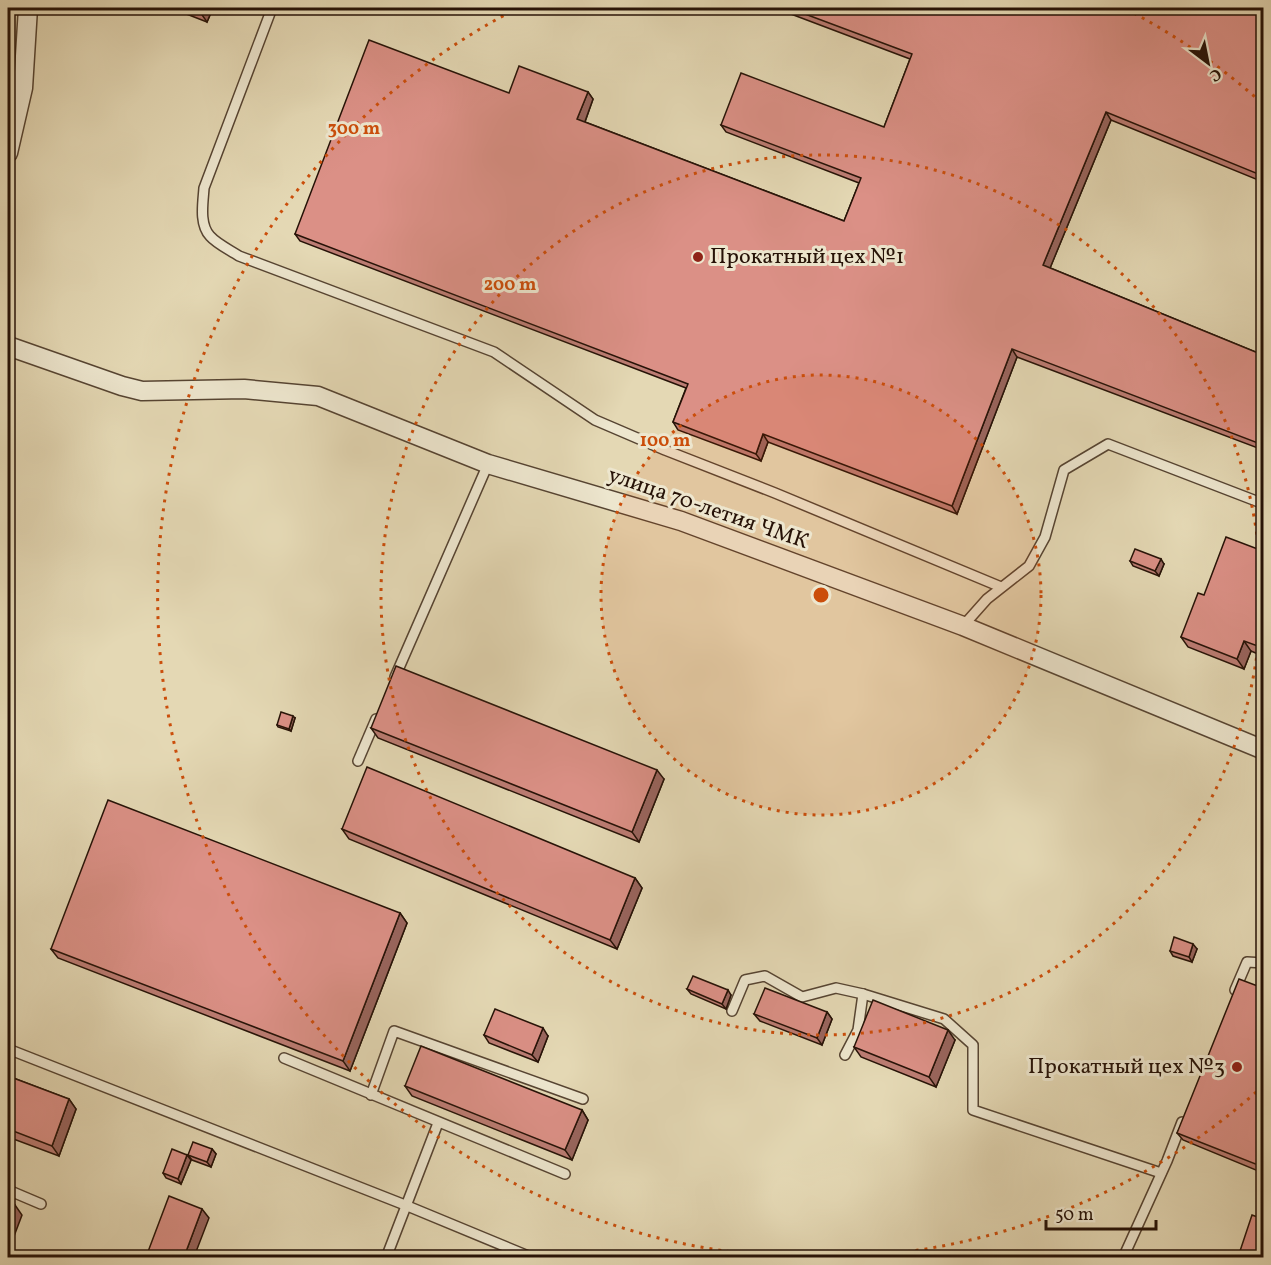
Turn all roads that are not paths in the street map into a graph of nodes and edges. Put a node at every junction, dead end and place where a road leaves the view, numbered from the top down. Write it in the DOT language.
graph roads {
  1 [pos="28,8"];
  2 [pos="272,8"];
  3 [pos="8,153"];
  4 [pos="8,346"];
  5 [pos="488,464"];
  6 [pos="1263,504"];
  7 [pos="1001,587"];
  8 [pos="963,626"];
  9 [pos="390,690"];
  10 [pos="379,714"];
  11 [pos="1263,750"];
  12 [pos="358,761"];
  13 [pos="1263,963"];
  14 [pos="862,993"];
  15 [pos="1234,994"];
  16 [pos="732,1011"];
  17 [pos="8,1049"];
  18 [pos="845,1055"];
  19 [pos="284,1058"];
  20 [pos="371,1095"];
  21 [pos="583,1100"];
  22 [pos="1185,1114"];
  23 [pos="438,1123"];
  24 [pos="1161,1173"];
  25 [pos="565,1174"];
  26 [pos="8,1190"];
  27 [pos="41,1204"];
  28 [pos="405,1205"];
  29 [pos="386,1257"];
  30 [pos="533,1257"];
  31 [pos="1123,1257"];
  1 -- 3 [label="street"];
  2 -- 7 [label="lane"];
  4 -- 5 [label="street, улица 70-летия ЧМК"];
  5 -- 8 [label="street, улица 70-летия ЧМК"];
  5 -- 9 [label="lane"];
  6 -- 7 [label="lane"];
  7 -- 8 [label="lane"];
  8 -- 11 [label="street, улица 70-летия ЧМК"];
  10 -- 12 [label="lane"];
  13 -- 15 [label="lane"];
  14 -- 16 [label="lane"];
  14 -- 18 [label="lane"];
  14 -- 24 [label="lane"];
  17 -- 28 [label="lane"];
  19 -- 20 [label="lane"];
  20 -- 21 [label="lane"];
  20 -- 23 [label="lane"];
  22 -- 24 [label="lane"];
  23 -- 25 [label="lane"];
  23 -- 28 [label="lane"];
  24 -- 31 [label="lane"];
  26 -- 27 [label="lane"];
  28 -- 29 [label="lane"];
  28 -- 30 [label="lane"];
}
